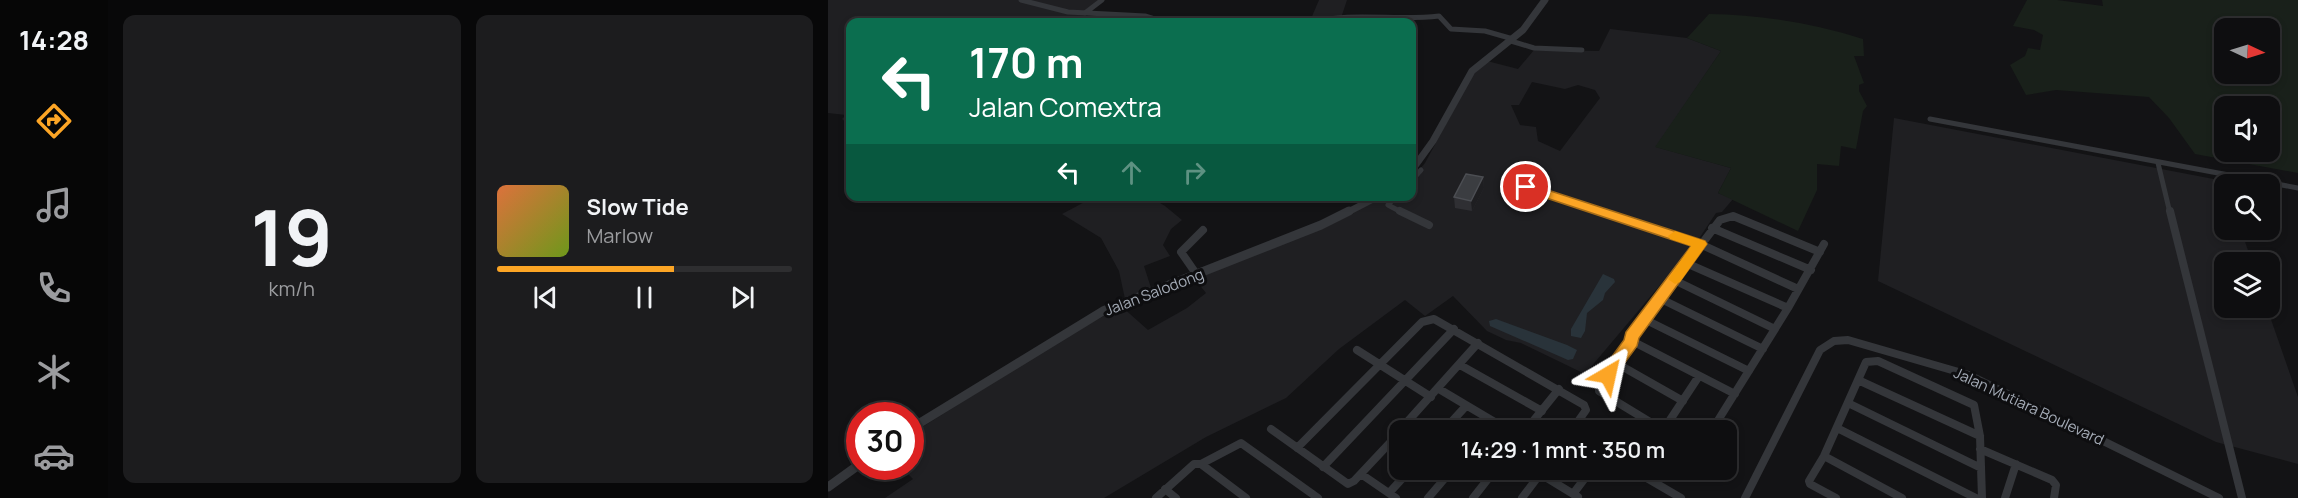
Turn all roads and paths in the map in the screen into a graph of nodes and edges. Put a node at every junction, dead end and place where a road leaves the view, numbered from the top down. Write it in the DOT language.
graph roads {
  1 [pos="1021,0"];
  2 [pos="1102,0"];
  3 [pos="1545,0"];
  4 [pos="1085,13"];
  5 [pos="1151,18"];
  6 [pos="1416,19"];
  7 [pos="1512,40"];
  8 [pos="1582,50"];
  9 [pos="1930,119"];
  10 [pos="2158,163"];
  11 [pos="1416,165"];
  12 [pos="1421,170"];
  13 [pos="1416,176"];
  14 [pos="1526,187"];
  15 [pos="2298,188"];
  16 [pos="1369,201"];
  17 [pos="1392,201"];
  18 [pos="1429,225"];
  19 [pos="1712,228"];
  20 [pos="1203,230"];
  21 [pos="1700,244"];
  22 [pos="1824,244"];
  23 [pos="1820,252"];
  24 [pos="1686,262"];
  25 [pos="1811,270"];
  26 [pos="1197,275"];
  27 [pos="1674,280"];
  28 [pos="1798,288"];
  29 [pos="1659,298"];
  30 [pos="1788,308"];
  31 [pos="1644,319"];
  32 [pos="1774,328"];
  33 [pos="1454,329"];
  34 [pos="1632,341"];
  35 [pos="1478,343"];
  36 [pos="1763,349"];
  37 [pos="1357,350"];
  38 [pos="1616,363"];
  39 [pos="1460,365"];
  40 [pos="1379,366"];
  41 [pos="1749,370"];
  42 [pos="1699,376"];
  43 [pos="1858,380"];
  44 [pos="1404,381"];
  45 [pos="1439,389"];
  46 [pos="1559,389"];
  47 [pos="1735,394"];
  48 [pos="1431,397"];
  49 [pos="1683,401"];
  50 [pos="1848,403"];
  51 [pos="1466,406"];
  52 [pos="1542,411"];
  53 [pos="924,420"];
  54 [pos="1410,420"];
  55 [pos="1453,420"];
  56 [pos="1490,420"];
  57 [pos="1534,420"];
  58 [pos="1580,420"];
  59 [pos="1647,420"];
  60 [pos="1670,420"];
  61 [pos="1718,420"];
  62 [pos="1837,428"];
  63 [pos="1271,429"];
  64 [pos="1980,436"];
  65 [pos="1389,443"];
  66 [pos="1297,448"];
  67 [pos="1980,449"];
  68 [pos="1824,456"];
  69 [pos="1201,464"];
  70 [pos="2016,464"];
  71 [pos="1323,467"];
  72 [pos="1981,468"];
  73 [pos="846,474"];
  74 [pos="1361,474"];
  75 [pos="1403,480"];
  76 [pos="1443,480"];
  77 [pos="1487,480"];
  78 [pos="1533,480"];
  79 [pos="1552,480"];
  80 [pos="1586,480"];
  81 [pos="1651,480"];
  82 [pos="828,487"];
  83 [pos="1165,489"];
  84 [pos="1393,496"];
  85 [pos="1577,497"];
  86 [pos="1156,498"];
  87 [pos="1176,498"];
  88 [pos="1244,498"];
  89 [pos="1318,498"];
  90 [pos="1428,498"];
  91 [pos="1473,498"];
  92 [pos="1522,498"];
  93 [pos="1681,498"];
  94 [pos="1745,498"];
  95 [pos="1836,498"];
  96 [pos="1902,498"];
  97 [pos="1976,498"];
  98 [pos="1982,498"];
  99 [pos="2005,498"];
  100 [pos="2054,498"];
  101 [pos="2219,498"];
  102 [pos="2242,498"];
  1 -- 4 [label="street"];
  2 -- 4 [label="street"];
  3 -- 7 [label="street"];
  4 -- 5 [label="street"];
  6 -- 7 [label="street"];
  7 -- 8 [label="street"];
  7 -- 11 [label="street"];
  9 -- 10 [label="street"];
  10 -- 15 [label="street"];
  10 -- 102 [label="street"];
  12 -- 13 [label="street"];
  14 -- 21 [label="street"];
  16 -- 26 [label="street, Jalan Salodong"];
  17 -- 18 [label="street"];
  19 -- 21 [label="street"];
  19 -- 23 [label="street"];
  19 -- 25 [label="street"];
  20 -- 26 [label="street"];
  21 -- 24 [label="street"];
  21 -- 28 [label="street"];
  22 -- 23 [label="street"];
  23 -- 25 [label="street"];
  24 -- 27 [label="street"];
  24 -- 30 [label="street"];
  25 -- 28 [label="street"];
  26 -- 53 [label="street, Jalan Salodong"];
  27 -- 29 [label="street"];
  27 -- 32 [label="street"];
  28 -- 30 [label="street"];
  29 -- 31 [label="street"];
  29 -- 36 [label="street"];
  30 -- 32 [label="street"];
  31 -- 34 [label="street"];
  31 -- 41 [label="street"];
  32 -- 36 [label="street"];
  33 -- 35 [label="street"];
  33 -- 40 [label="street"];
  33 -- 44 [label="street"];
  34 -- 38 [label="street"];
  34 -- 42 [label="street"];
  35 -- 39 [label="street"];
  35 -- 46 [label="street"];
  36 -- 41 [label="street"];
  37 -- 40 [label="street"];
  38 -- 49 [label="street"];
  38 -- 59 [label="street"];
  39 -- 45 [label="street"];
  39 -- 52 [label="street"];
  40 -- 44 [label="street"];
  40 -- 66 [label="street"];
  41 -- 47 [label="street"];
  42 -- 47 [label="street"];
  42 -- 49 [label="street"];
  43 -- 50 [label="street"];
  43 -- 64 [label="street"];
  43 -- 64 [label="street"];
  44 -- 48 [label="street"];
  44 -- 71 [label="street"];
  45 -- 48 [label="street"];
  45 -- 51 [label="street"];
  46 -- 52 [label="street"];
  46 -- 58 [label="street"];
  47 -- 61 [label="street"];
  48 -- 54 [label="street"];
  49 -- 60 [label="street"];
  50 -- 62 [label="street"];
  50 -- 72 [label="street"];
  51 -- 55 [label="street"];
  51 -- 56 [label="street"];
  52 -- 57 [label="street"];
  62 -- 68 [label="street"];
  62 -- 97 [label="street"];
  63 -- 66 [label="street"];
  64 -- 67 [label="street"];
  65 -- 74 [label="street"];
  66 -- 71 [label="street"];
  67 -- 70 [label="street"];
  67 -- 72 [label="street"];
  68 -- 95 [label="street"];
  68 -- 96 [label="street"];
  69 -- 83 [label="street"];
  69 -- 88 [label="street"];
  69 -- 89 [label="street"];
  70 -- 99 [label="street"];
  70 -- 100 [label="street"];
  71 -- 74 [label="street"];
  72 -- 98 [label="street"];
  73 -- 82 [label="street"];
  74 -- 84 [label="street"];
  75 -- 84 [label="street"];
  76 -- 90 [label="street"];
  77 -- 91 [label="street"];
  78 -- 92 [label="street"];
  79 -- 85 [label="street"];
  80 -- 85 [label="street"];
  81 -- 93 [label="street"];
  83 -- 86 [label="street"];
  83 -- 87 [label="street"];
  94 -- 101 [label="street, Jalan Mutiara Boulevard"];
}
